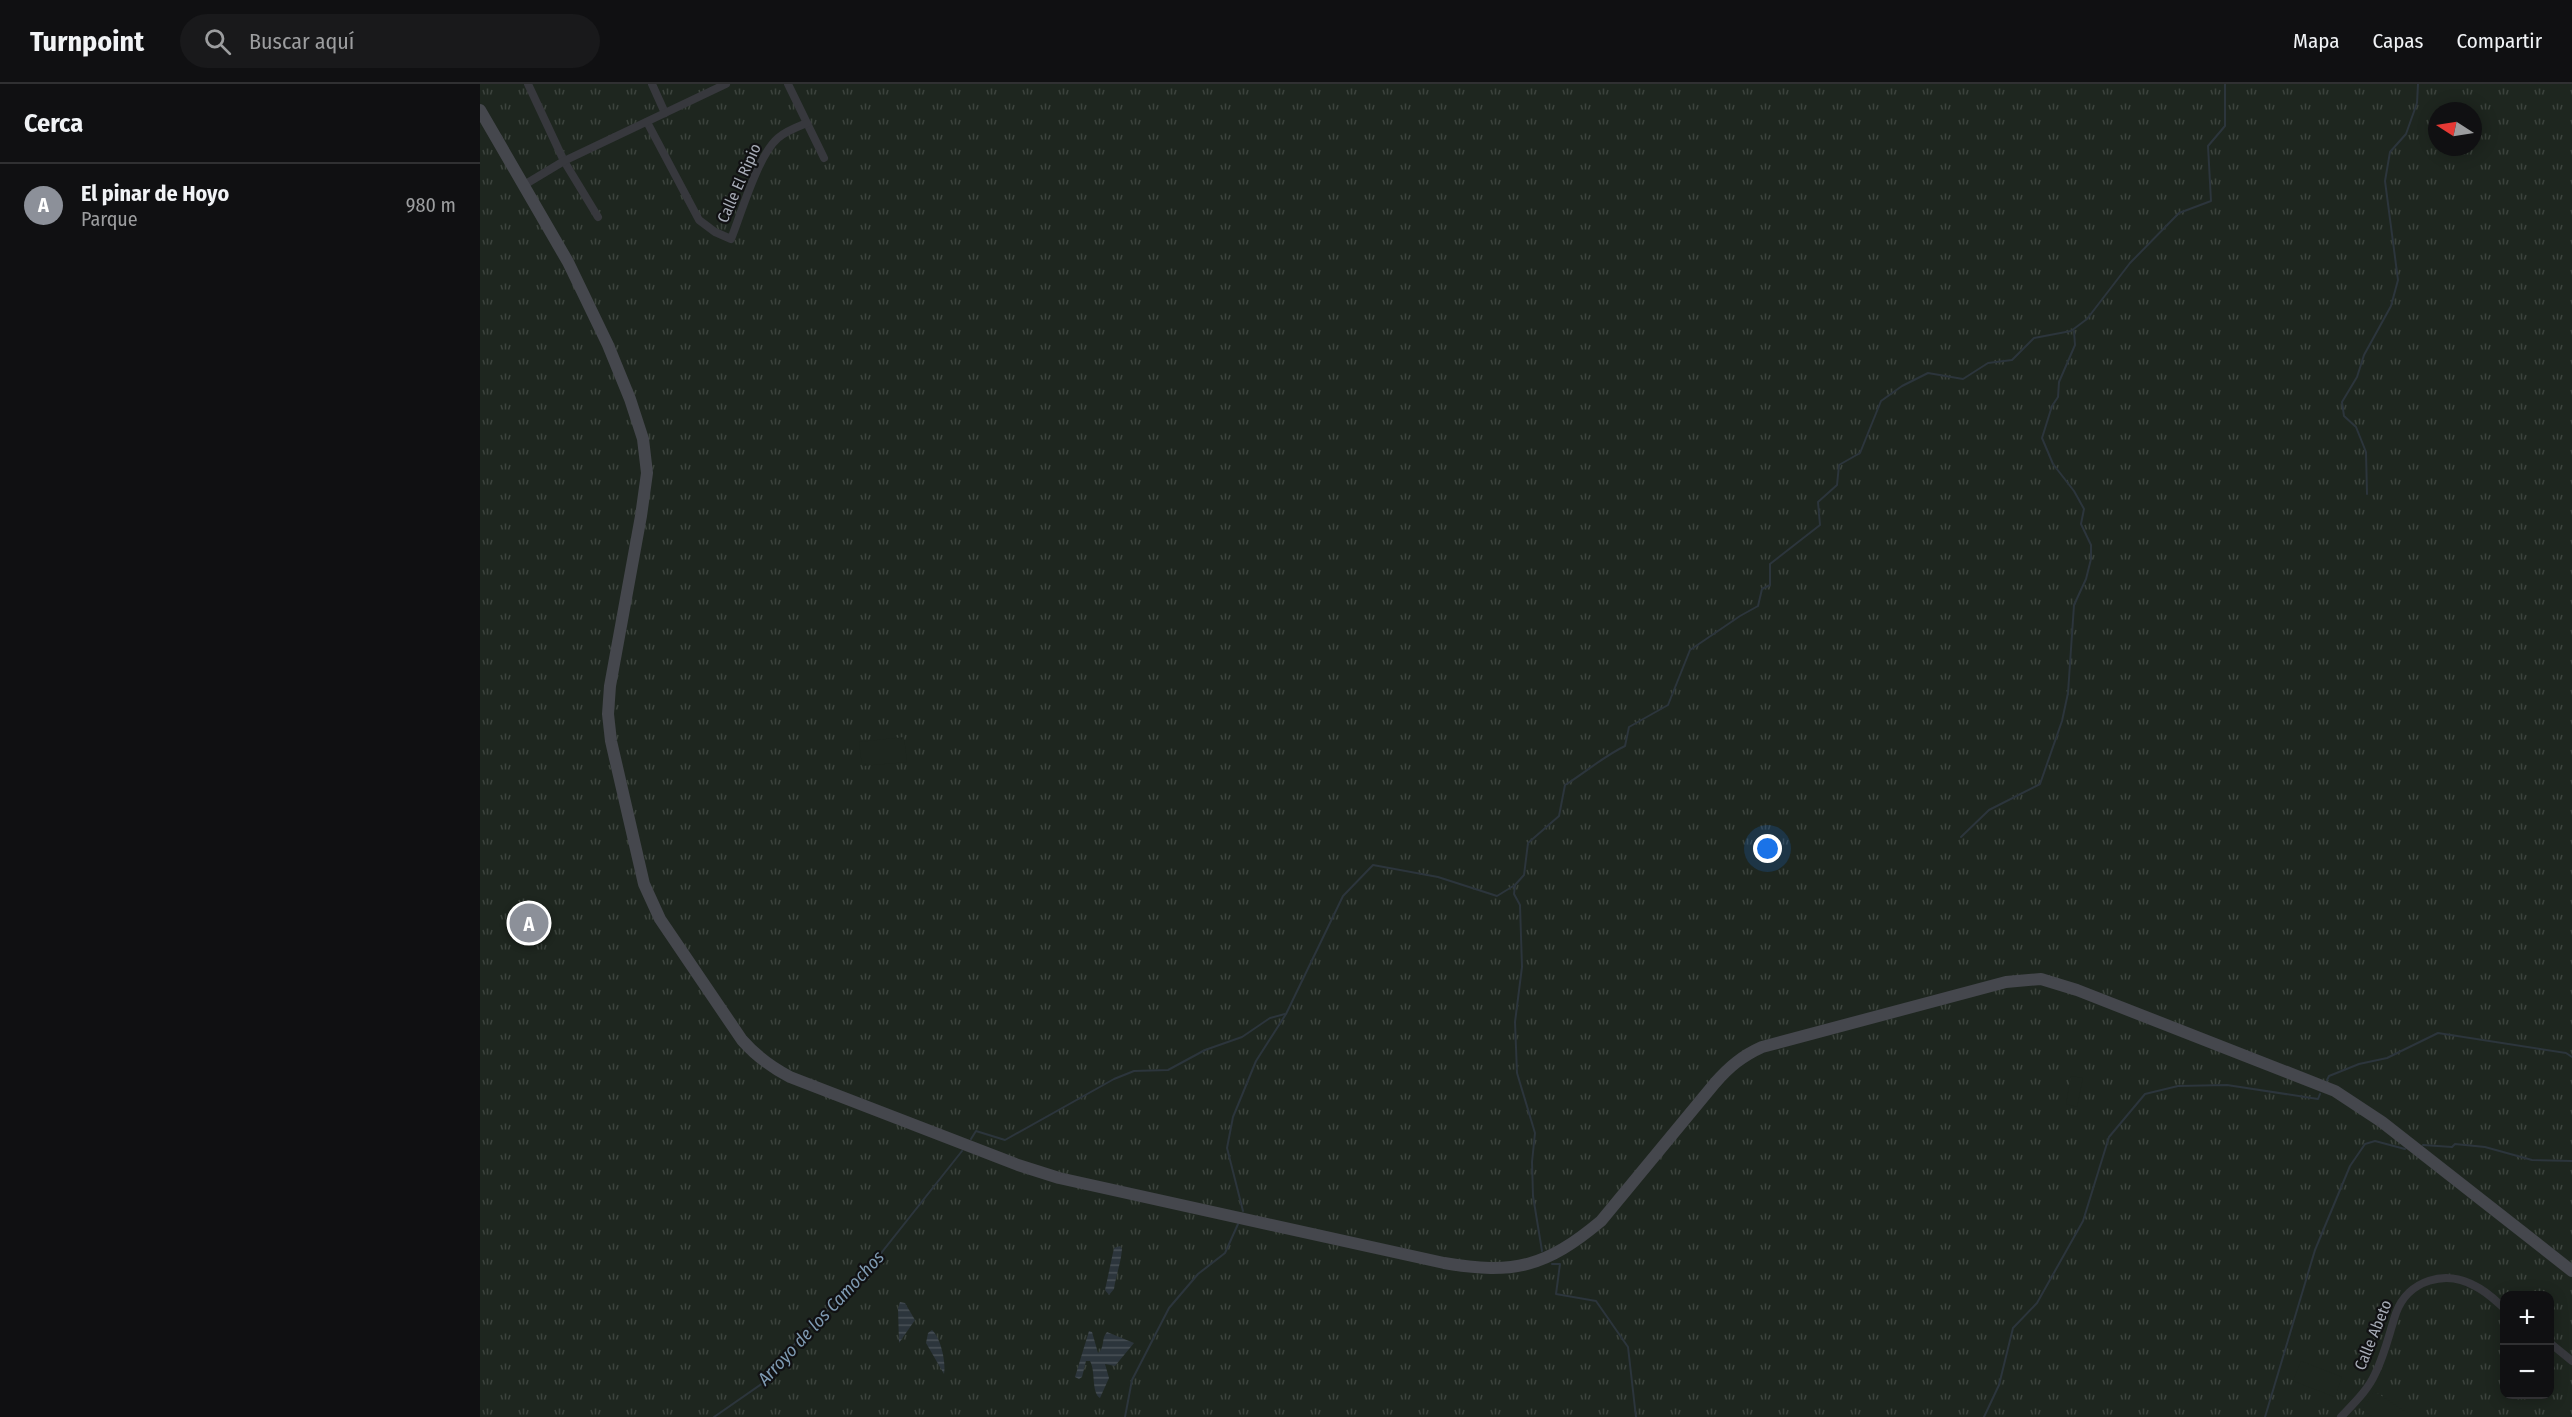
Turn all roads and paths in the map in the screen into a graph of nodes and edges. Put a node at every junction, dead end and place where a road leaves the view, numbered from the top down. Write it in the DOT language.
graph roads {
  1 [pos="528,84"];
  2 [pos="652,84"];
  3 [pos="726,84"];
  4 [pos="788,84"];
  5 [pos="480,110"];
  6 [pos="665,113"];
  7 [pos="647,122"];
  8 [pos="807,123"];
  9 [pos="824,158"];
  10 [pos="564,161"];
  11 [pos="524,185"];
  12 [pos="598,216"];
  13 [pos="2572,1271"];
  14 [pos="2500,1304"];
  15 [pos="2552,1345"];
  16 [pos="2572,1361"];
  17 [pos="2341,1417"];
  1 -- 10 [label="street"];
  2 -- 6 [label="street"];
  3 -- 6 [label="street"];
  4 -- 8 [label="street"];
  5 -- 11 [label="main road"];
  6 -- 7 [label="street"];
  7 -- 8 [label="street, Calle El Ripio"];
  7 -- 10 [label="street"];
  8 -- 9 [label="street"];
  10 -- 11 [label="street"];
  10 -- 12 [label="street"];
  11 -- 13 [label="main road"];
  14 -- 17 [label="street, Calle Abeto"];
  15 -- 16 [label="street"];
}
